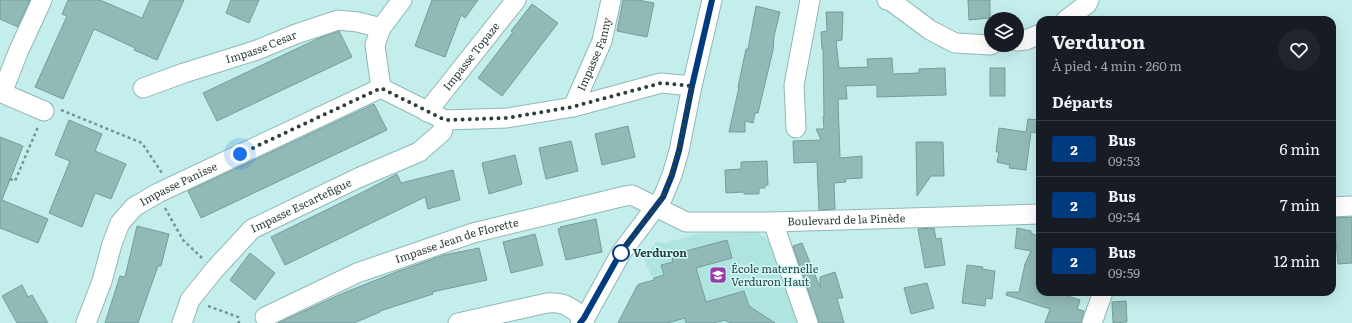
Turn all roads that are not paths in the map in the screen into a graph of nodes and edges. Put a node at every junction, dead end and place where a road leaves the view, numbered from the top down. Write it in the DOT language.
graph roads {
  1 [pos="42,0"];
  2 [pos="402,0"];
  3 [pos="516,0"];
  4 [pos="611,0"];
  5 [pos="712,0"];
  6 [pos="810,0"];
  7 [pos="887,0"];
  8 [pos="1089,0"];
  9 [pos="1071,16"];
  10 [pos="381,28"];
  11 [pos="1036,36"];
  12 [pos="1024,40"];
  13 [pos="984,45"];
  14 [pos="692,86"];
  15 [pos="143,88"];
  16 [pos="381,88"];
  17 [pos="1,92"];
  18 [pos="572,107"];
  19 [pos="44,111"];
  20 [pos="427,112"];
  21 [pos="445,120"];
  22 [pos="796,128"];
  23 [pos="1352,206"];
  24 [pos="656,207"];
  25 [pos="1336,207"];
  26 [pos="1036,214"];
  27 [pos="773,222"];
  28 [pos="1102,296"];
  29 [pos="264,317"];
  30 [pos="582,320"];
  31 [pos="86,323"];
  32 [pos="182,323"];
  33 [pos="458,323"];
  34 [pos="808,323"];
  35 [pos="1092,323"];
  1 -- 17 [label="street"];
  2 -- 10 [label="street"];
  3 -- 20 [label="street, Impasse Topaze"];
  4 -- 18 [label="street, Impasse Fanny"];
  5 -- 14 [label="street"];
  6 -- 22 [label="street"];
  7 -- 13 [label="street"];
  8 -- 9 [label="street"];
  10 -- 15 [label="street, Impasse Cesar"];
  10 -- 16 [label="street"];
  11 -- 12 [label="street"];
  14 -- 18 [label="street"];
  14 -- 24 [label="street"];
  16 -- 20 [label="street"];
  16 -- 31 [label="street, Impasse Panisse"];
  17 -- 19 [label="street"];
  18 -- 21 [label="street"];
  20 -- 21 [label="street"];
  21 -- 32 [label="street, Impasse Escartefigue"];
  23 -- 25 [label="street"];
  24 -- 27 [label="street, Boulevard de la Pinède"];
  24 -- 29 [label="street, Impasse Jean de Florette"];
  24 -- 30 [label="street"];
  26 -- 27 [label="street, Boulevard de la Pinède"];
  27 -- 34 [label="street"];
  28 -- 35 [label="street"];
  30 -- 33 [label="street"];
}
